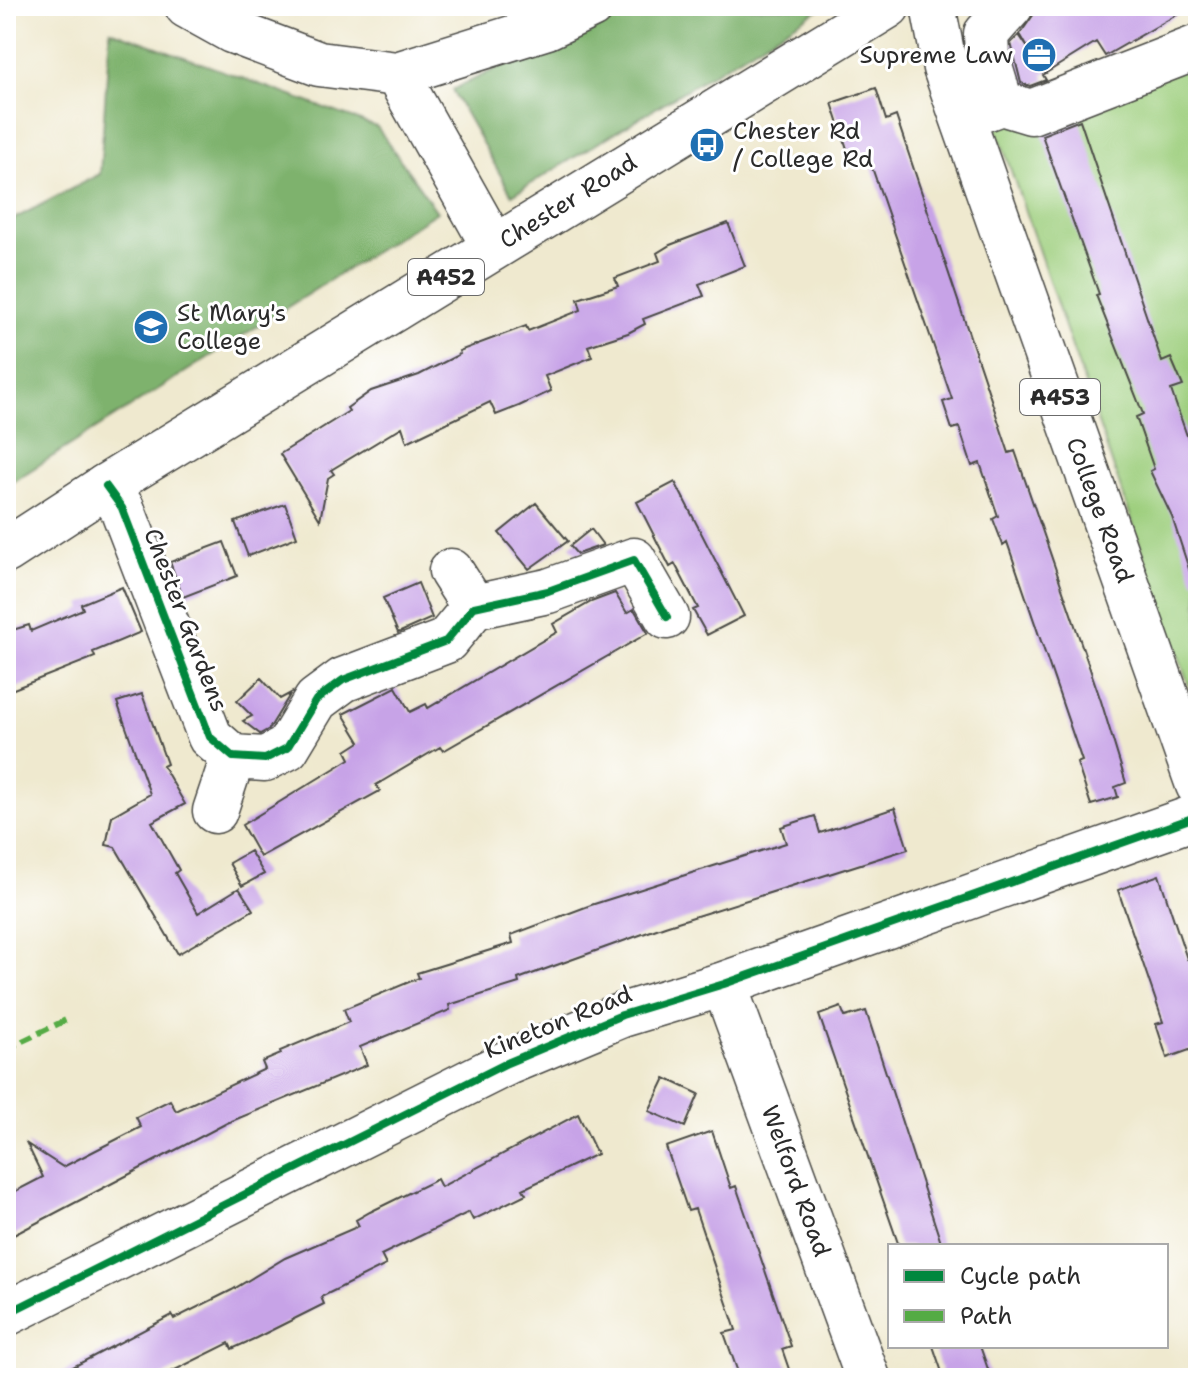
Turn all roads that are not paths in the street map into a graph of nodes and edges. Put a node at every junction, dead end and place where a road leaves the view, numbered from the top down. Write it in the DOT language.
graph roads {
  1 [pos="187,6"];
  2 [pos="591,6"];
  3 [pos="888,6"];
  4 [pos="933,6"];
  5 [pos="1011,6"];
  6 [pos="1198,47"];
  7 [pos="397,74"];
  8 [pos="981,110"];
  9 [pos="494,247"];
  10 [pos="106,486"];
  11 [pos="6,551"];
  12 [pos="667,617"];
  13 [pos="233,757"];
  14 [pos="1198,785"];
  15 [pos="215,811"];
  16 [pos="1198,816"];
  17 [pos="724,984"];
  18 [pos="6,1314"];
  19 [pos="868,1378"];
  1 -- 7 [label="main road"];
  2 -- 7 [label="main road"];
  3 -- 9 [label="main road, Chester Road / A452"];
  4 -- 8 [label="main road, College Road / A453"];
  5 -- 8 [label="main road"];
  6 -- 8 [label="main road"];
  7 -- 9 [label="main road"];
  8 -- 14 [label="main road, College Road / A453"];
  9 -- 10 [label="main road, Chester Road / A452"];
  10 -- 11 [label="main road, Chester Road / A452"];
  10 -- 13 [label="main road, Chester Gardens"];
  12 -- 13 [label="main road"];
  13 -- 15 [label="main road"];
  16 -- 17 [label="main road, Kineton Road"];
  17 -- 18 [label="main road, Kineton Road"];
  17 -- 19 [label="main road, Welford Road"];
}
